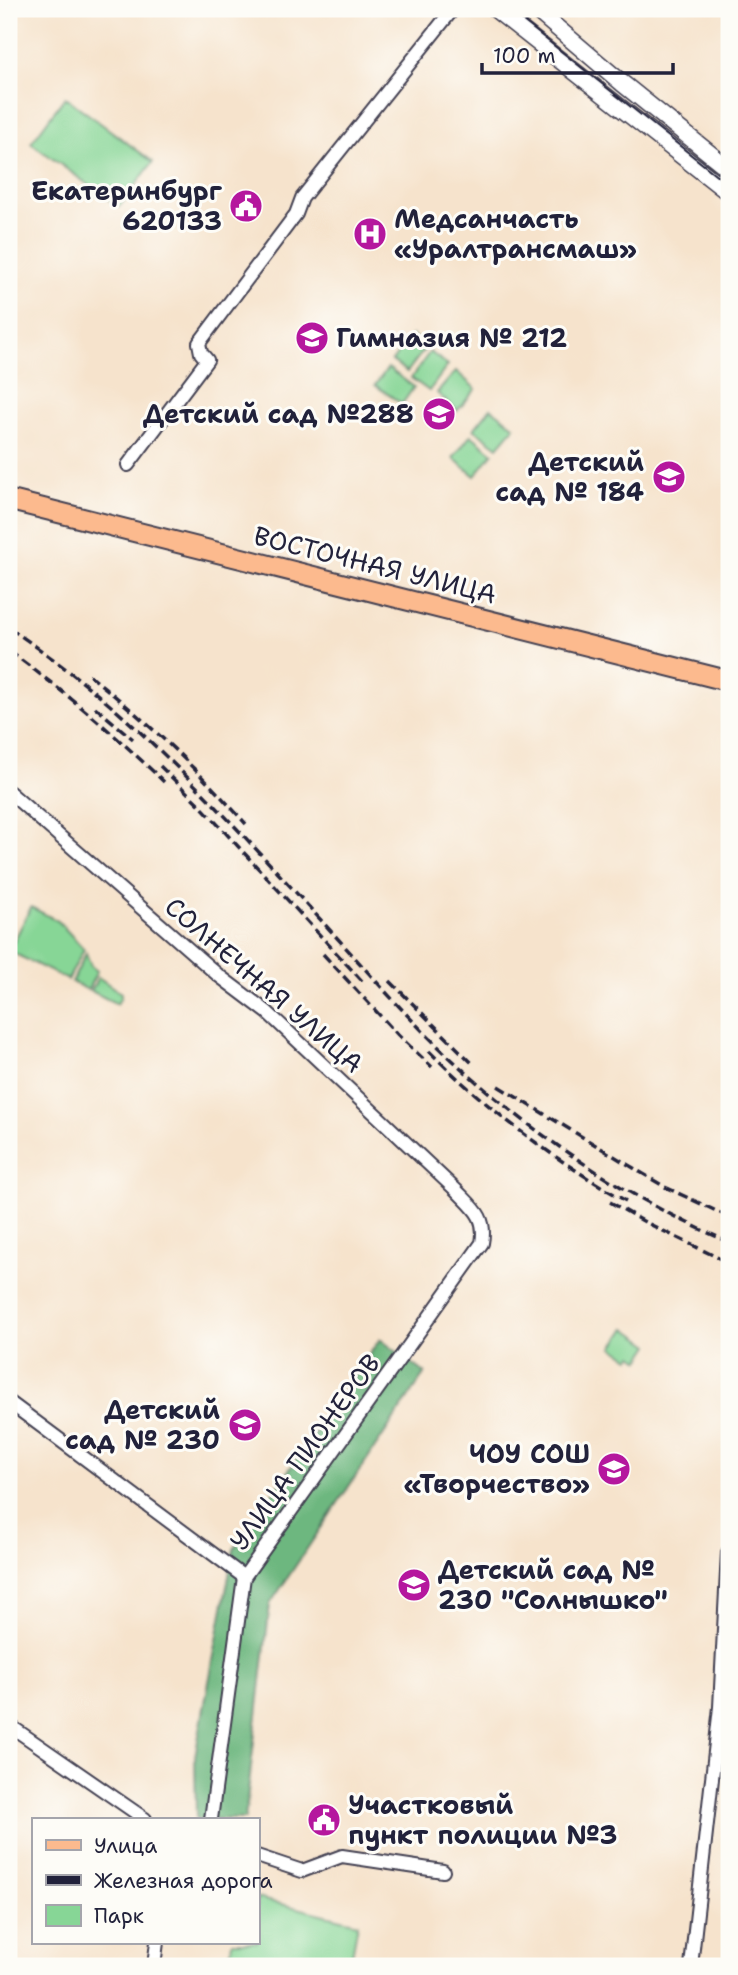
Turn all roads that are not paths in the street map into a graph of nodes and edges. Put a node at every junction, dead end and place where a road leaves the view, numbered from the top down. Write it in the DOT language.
graph roads {
  1 [pos="453,9"];
  2 [pos="495,9"];
  3 [pos="534,9"];
  4 [pos="729,169"];
  5 [pos="729,193"];
  6 [pos="128,465"];
  7 [pos="9,500"];
  8 [pos="729,681"];
  9 [pos="9,792"];
  10 [pos="482,1219"];
  11 [pos="9,1402"];
  12 [pos="728,1552"];
  13 [pos="244,1577"];
  14 [pos="9,1724"];
  15 [pos="144,1818"];
  16 [pos="211,1818"];
  17 [pos="259,1857"];
  18 [pos="443,1871"];
  19 [pos="157,1944"];
  20 [pos="154,1966"];
  21 [pos="691,1966"];
  1 -- 6 [label="street"];
  2 -- 5 [label="street"];
  3 -- 4 [label="street"];
  7 -- 8 [label="main road, ВОСТОЧНАЯ УЛИЦА"];
  9 -- 10 [label="street, СОЛНЕЧНАЯ УЛИЦА"];
  10 -- 13 [label="street, УЛИЦА ПИОНЕРОВ"];
  11 -- 13 [label="street"];
  12 -- 21 [label="street"];
  13 -- 16 [label="street, УЛИЦА ПИОНЕРОВ"];
  14 -- 15 [label="street"];
  17 -- 18 [label="street"];
  19 -- 20 [label="street"];
}
